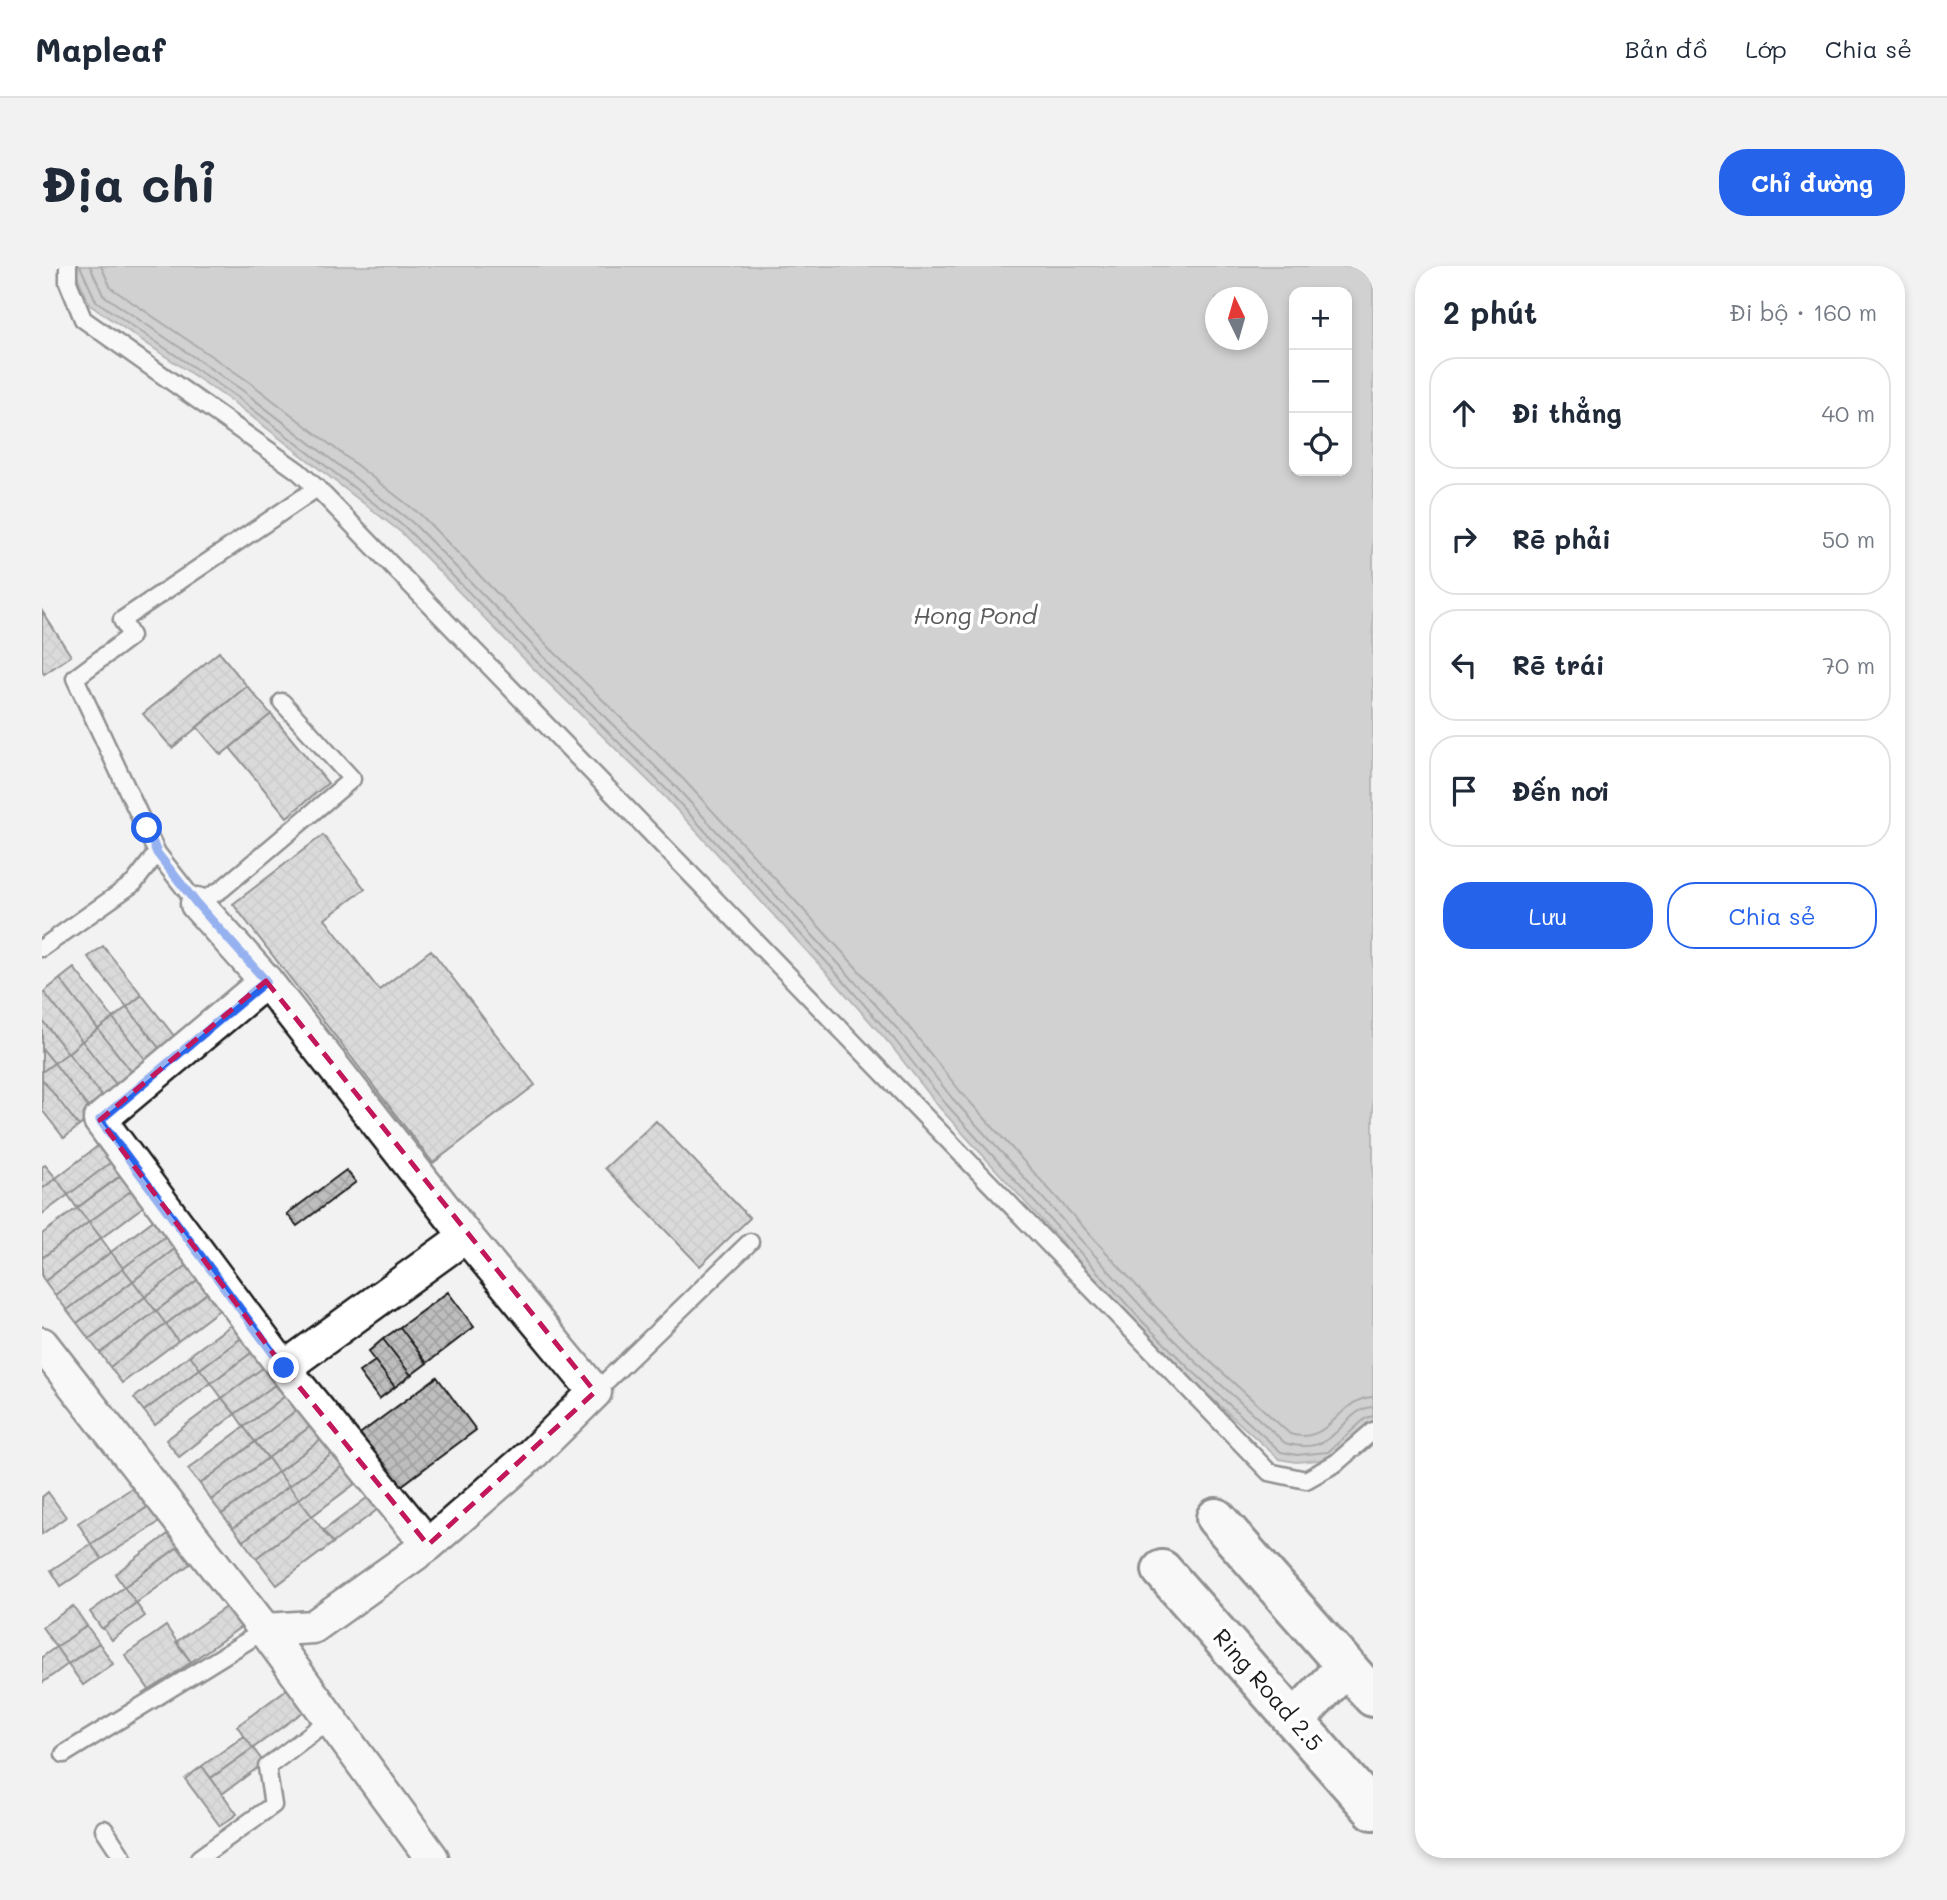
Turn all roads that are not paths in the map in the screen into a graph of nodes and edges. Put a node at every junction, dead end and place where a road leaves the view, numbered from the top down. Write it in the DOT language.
graph roads {
  1 [pos="68,266"];
  2 [pos="317,488"];
  3 [pos="282,702"];
  4 [pos="157,853"];
  5 [pos="197,904"];
  6 [pos="42,948"];
  7 [pos="266,981"];
  8 [pos="466,1236"];
  9 [pos="750,1242"];
  10 [pos="42,1344"];
  11 [pos="284,1368"];
  12 [pos="595,1392"];
  13 [pos="1373,1431"];
  14 [pos="1216,1518"];
  15 [pos="428,1545"];
  16 [pos="1162,1570"];
  17 [pos="265,1630"];
  18 [pos="1345,1667"];
  19 [pos="1373,1698"];
  20 [pos="329,1720"];
  21 [pos="1295,1720"];
  22 [pos="64,1754"];
  23 [pos="1373,1810"];
  24 [pos="104,1829"];
  25 [pos="123,1858"];
  26 [pos="199,1858"];
  27 [pos="432,1858"];
  1 -- 2 [label="lane"];
  2 -- 4 [label="lane"];
  2 -- 13 [label="lane"];
  3 -- 5 [label="lane"];
  4 -- 5 [label="lane"];
  4 -- 6 [label="lane"];
  5 -- 7 [label="street"];
  7 -- 8 [label="street"];
  7 -- 11 [label="street"];
  8 -- 11 [label="street"];
  8 -- 12 [label="street"];
  9 -- 12 [label="lane"];
  10 -- 17 [label="street"];
  11 -- 15 [label="street"];
  12 -- 15 [label="street"];
  14 -- 18 [label="main road"];
  15 -- 17 [label="street"];
  16 -- 21 [label="main road, Ring Road 2.5"];
  17 -- 20 [label="street"];
  17 -- 22 [label="lane"];
  18 -- 19 [label="main road"];
  18 -- 21 [label="main road"];
  20 -- 26 [label="lane"];
  20 -- 27 [label="street"];
  21 -- 23 [label="main road, Ring Road 2.5"];
  24 -- 25 [label="lane"];
}
